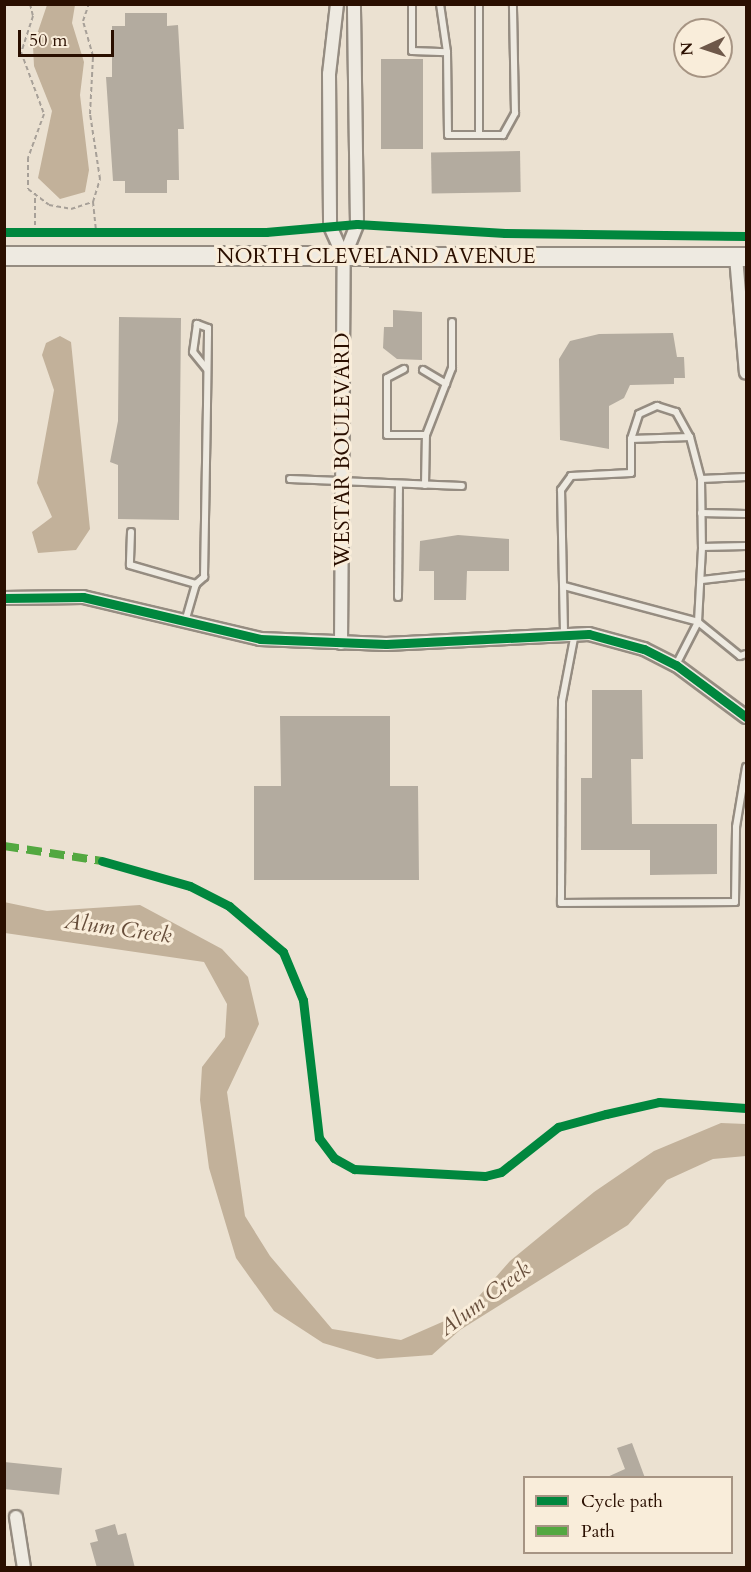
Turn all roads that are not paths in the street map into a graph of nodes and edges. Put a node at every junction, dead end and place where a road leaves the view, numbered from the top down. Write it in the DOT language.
graph roads {
  1 [pos="337,4"];
  2 [pos="354,4"];
  3 [pos="412,4"];
  4 [pos="440,4"];
  5 [pos="479,4"];
  6 [pos="513,4"];
  7 [pos="447,52"];
  8 [pos="479,135"];
  9 [pos="4,256"];
  10 [pos="344,257"];
  11 [pos="741,257"];
  12 [pos="452,322"];
  13 [pos="207,369"];
  14 [pos="404,369"];
  15 [pos="423,370"];
  16 [pos="747,373"];
  17 [pos="447,384"];
  18 [pos="426,435"];
  19 [pos="690,437"];
  20 [pos="631,439"];
  21 [pos="747,477"];
  22 [pos="343,478"];
  23 [pos="290,479"];
  24 [pos="701,479"];
  25 [pos="399,485"];
  26 [pos="424,485"];
  27 [pos="462,486"];
  28 [pos="701,513"];
  29 [pos="747,514"];
  30 [pos="131,532"];
  31 [pos="747,546"];
  32 [pos="702,547"];
  33 [pos="747,575"];
  34 [pos="702,580"];
  35 [pos="196,584"];
  36 [pos="564,586"];
  37 [pos="398,597"];
  38 [pos="4,598"];
  39 [pos="185,622"];
  40 [pos="698,622"];
  41 [pos="569,633"];
  42 [pos="341,643"];
  43 [pos="747,654"];
  44 [pos="676,665"];
  45 [pos="747,717"];
  46 [pos="747,767"];
  47 [pos="16,1517"];
  48 [pos="24,1568"];
  1 -- 10 [label="street, WESTAR BOULEVARD"];
  2 -- 10 [label="street, WESTAR BOULEVARD"];
  3 -- 7 [label="lane"];
  4 -- 7 [label="lane"];
  5 -- 8 [label="lane"];
  6 -- 8 [label="lane"];
  7 -- 8 [label="lane"];
  9 -- 10 [label="main road, NORTH CLEVELAND AVENUE"];
  10 -- 11 [label="main road, NORTH CLEVELAND AVENUE"];
  10 -- 22 [label="street, WESTAR BOULEVARD"];
  11 -- 16 [label="street"];
  12 -- 17 [label="lane"];
  13 -- 13 [label="lane"];
  13 -- 35 [label="lane"];
  14 -- 18 [label="lane"];
  15 -- 17 [label="lane"];
  17 -- 18 [label="lane"];
  18 -- 26 [label="lane"];
  19 -- 20 [label="lane"];
  19 -- 20 [label="lane"];
  19 -- 24 [label="lane"];
  20 -- 36 [label="lane"];
  21 -- 24 [label="lane"];
  22 -- 23 [label="lane"];
  22 -- 25 [label="lane"];
  22 -- 42 [label="street, WESTAR BOULEVARD"];
  24 -- 28 [label="lane"];
  25 -- 26 [label="lane"];
  25 -- 37 [label="lane"];
  26 -- 27 [label="lane"];
  28 -- 29 [label="lane"];
  28 -- 32 [label="lane"];
  30 -- 35 [label="lane"];
  31 -- 32 [label="lane"];
  32 -- 34 [label="lane"];
  33 -- 34 [label="lane"];
  34 -- 40 [label="lane"];
  35 -- 39 [label="lane"];
  36 -- 40 [label="lane"];
  36 -- 41 [label="lane"];
  38 -- 39 [label="street"];
  39 -- 42 [label="street"];
  40 -- 43 [label="lane"];
  40 -- 44 [label="lane"];
  41 -- 42 [label="street"];
  41 -- 44 [label="street"];
  41 -- 46 [label="lane"];
  44 -- 45 [label="street"];
  47 -- 48 [label="street"];
}
